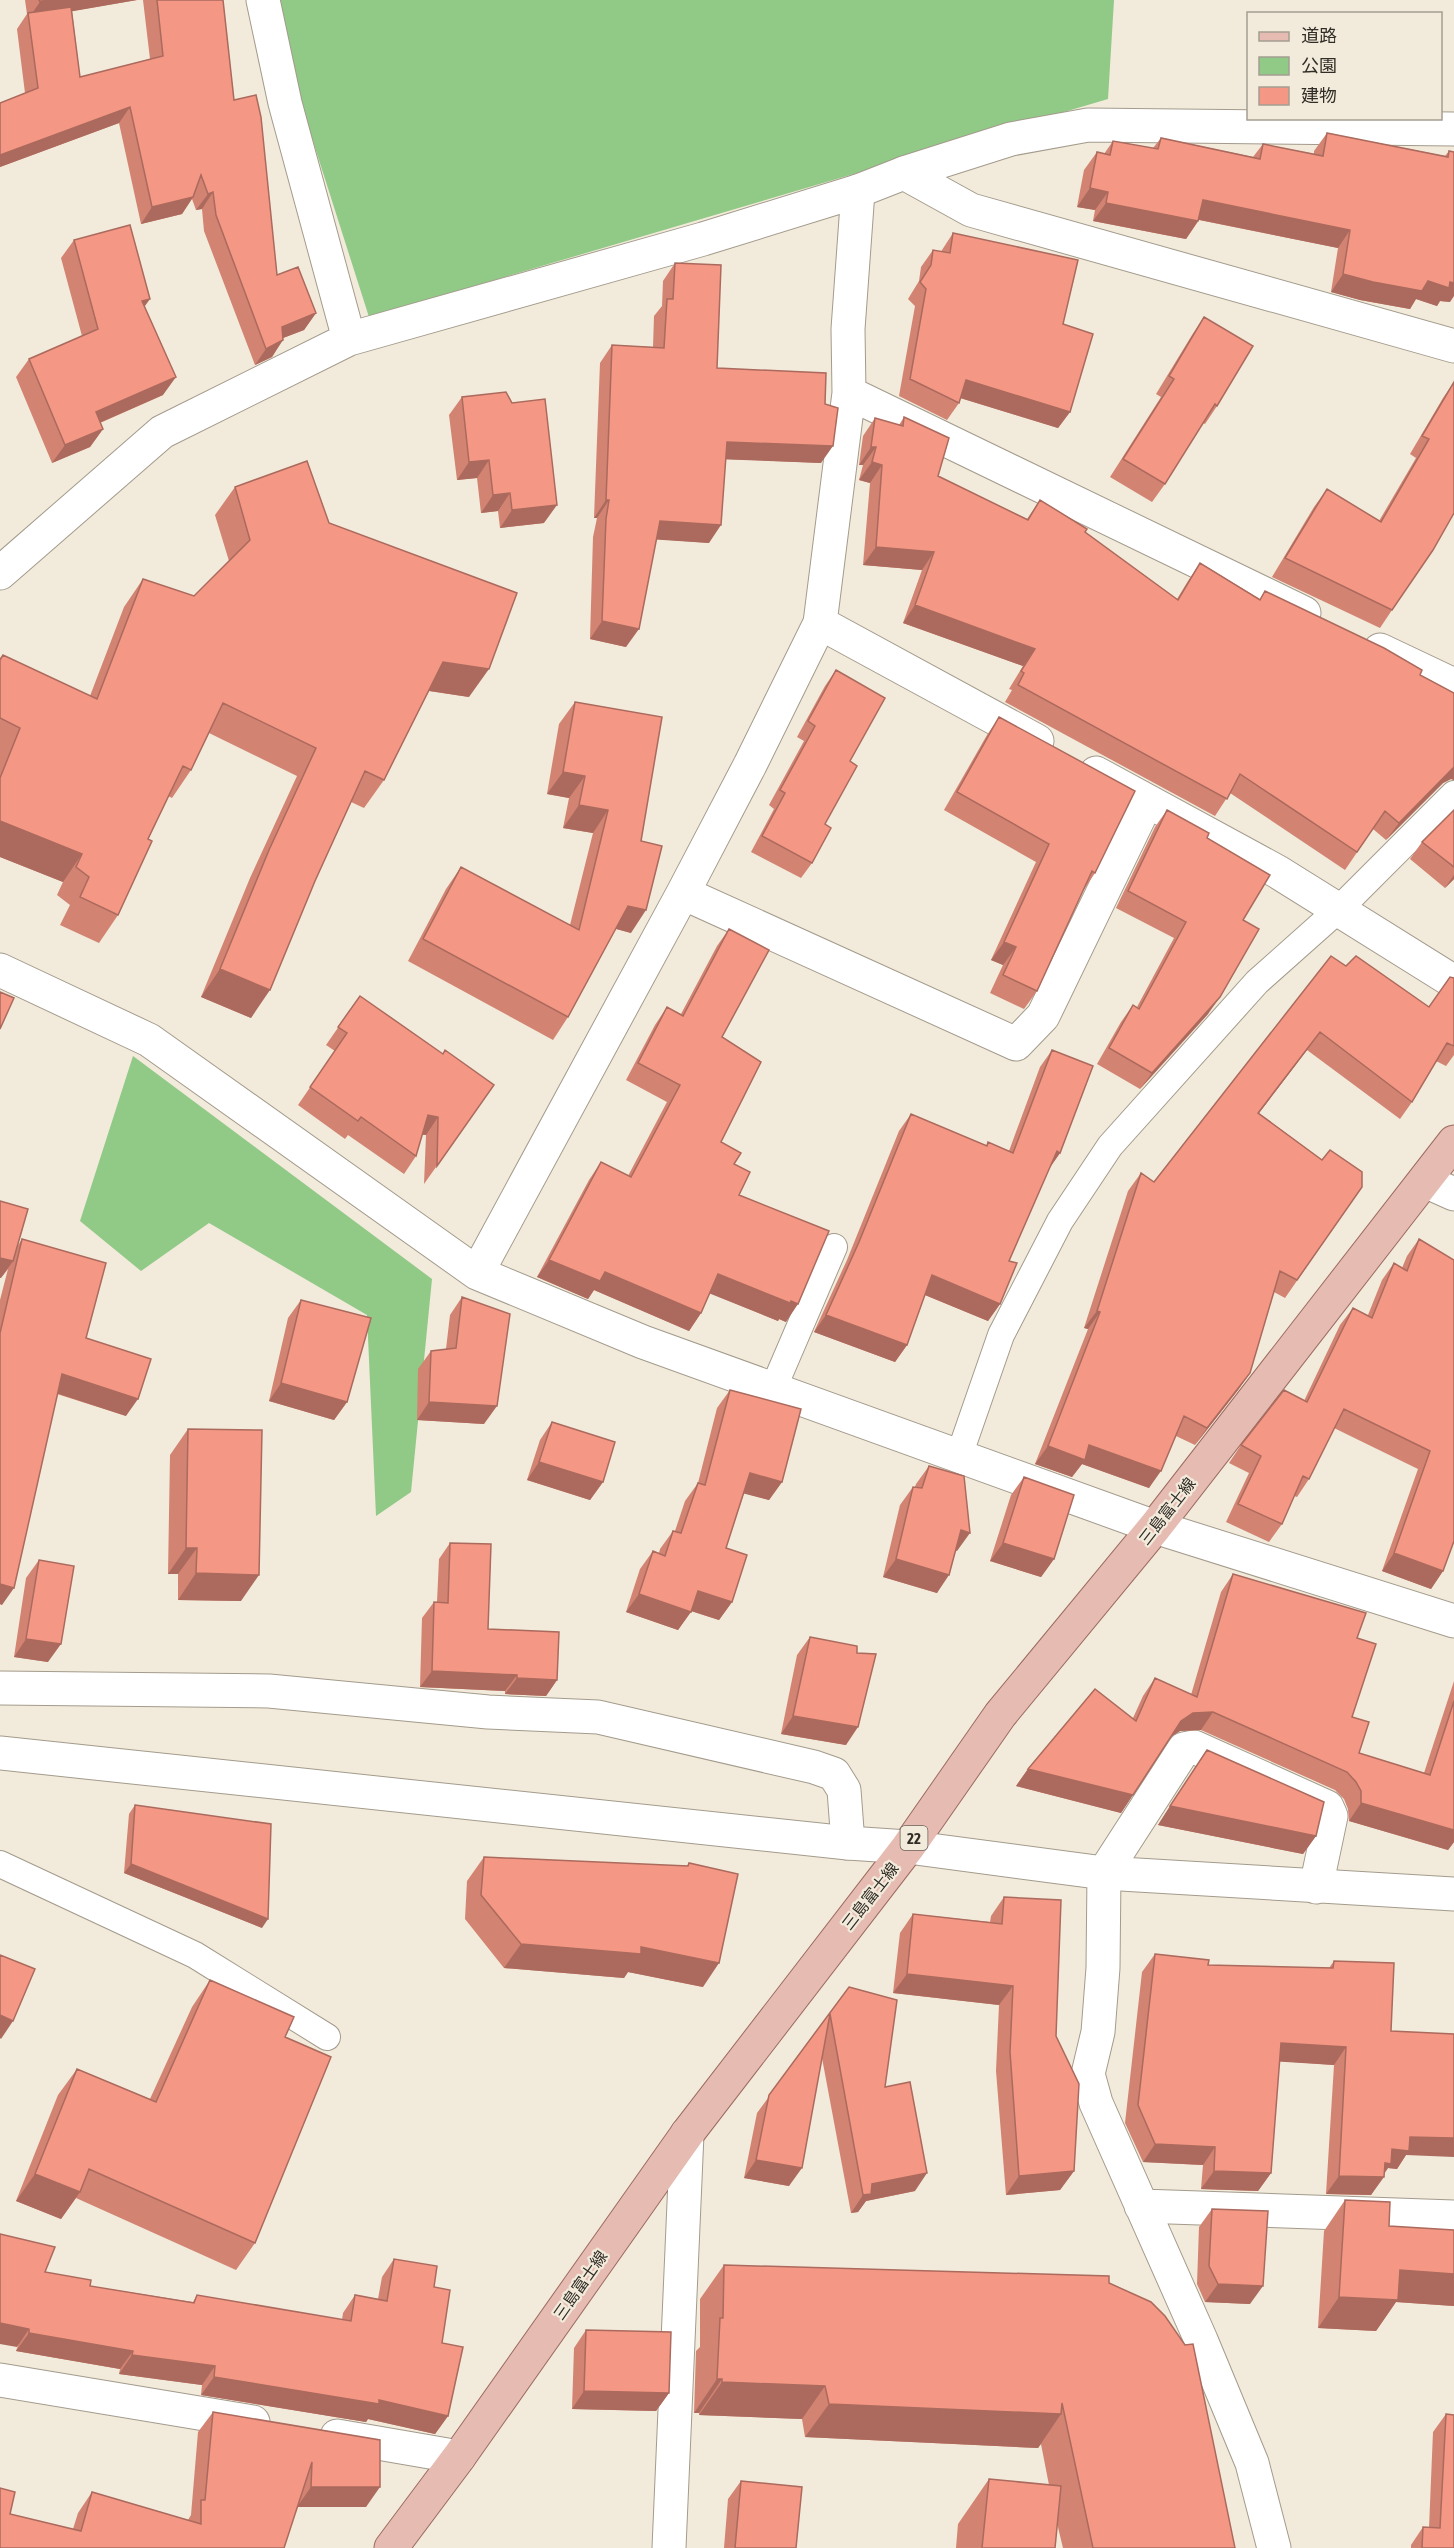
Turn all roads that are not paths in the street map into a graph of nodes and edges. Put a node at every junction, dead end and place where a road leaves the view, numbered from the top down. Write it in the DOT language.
graph roads {
  1 [pos="263,0"];
  2 [pos="1454,129"];
  3 [pos="904,173"];
  4 [pos="858,191"];
  5 [pos="349,339"];
  6 [pos="1454,346"];
  7 [pos="849,393"];
  8 [pos="3,558"];
  9 [pos="820,623"];
  10 [pos="1454,686"];
  11 [pos="1454,794"];
  12 [pos="1148,801"];
  13 [pos="683,893"];
  14 [pos="1339,909"];
  15 [pos="0,970"];
  16 [pos="1454,982"];
  17 [pos="1454,1142"];
  18 [pos="1440,1187"];
  19 [pos="834,1247"];
  20 [pos="477,1273"];
  21 [pos="773,1389"];
  22 [pos="959,1456"];
  23 [pos="1155,1527"];
  24 [pos="1454,1621"];
  25 [pos="0,1688"];
  26 [pos="0,1753"];
  27 [pos="848,1843"];
  28 [pos="908,1847"];
  29 [pos="0,1864"];
  30 [pos="1104,1874"];
  31 [pos="1316,1887"];
  32 [pos="1454,1894"];
  33 [pos="327,2037"];
  34 [pos="687,2134"];
  35 [pos="1141,2205"];
  36 [pos="1454,2217"];
  37 [pos="0,2380"];
  38 [pos="459,2457"];
  39 [pos="391,2548"];
  40 [pos="669,2548"];
  41 [pos="1274,2548"];
  1 -- 5 [label="street"];
  2 -- 3 [label="street"];
  3 -- 4 [label="street"];
  3 -- 6 [label="street"];
  4 -- 5 [label="street"];
  4 -- 7 [label="street"];
  5 -- 8 [label="street"];
  7 -- 9 [label="street"];
  7 -- 10 [label="street"];
  9 -- 12 [label="street"];
  9 -- 13 [label="street"];
  11 -- 14 [label="lane"];
  12 -- 13 [label="street"];
  12 -- 14 [label="street"];
  13 -- 20 [label="street"];
  14 -- 16 [label="street"];
  14 -- 22 [label="lane"];
  15 -- 20 [label="street"];
  17 -- 18 [label="main road, 三島富士線 / 22"];
  18 -- 23 [label="main road, 三島富士線 / 22"];
  19 -- 21 [label="lane"];
  20 -- 21 [label="street"];
  21 -- 22 [label="street"];
  22 -- 23 [label="street"];
  23 -- 24 [label="street"];
  23 -- 28 [label="main road, 三島富士線 / 22"];
  25 -- 27 [label="street"];
  26 -- 27 [label="street"];
  27 -- 28 [label="street"];
  28 -- 30 [label="street"];
  28 -- 34 [label="main road, 三島富士線 / 22"];
  29 -- 33 [label="lane"];
  30 -- 31 [label="street"];
  30 -- 31 [label="street"];
  30 -- 35 [label="street"];
  31 -- 32 [label="street"];
  34 -- 38 [label="main road, 三島富士線 / 22"];
  34 -- 40 [label="street"];
  35 -- 36 [label="street"];
  35 -- 41 [label="street"];
  37 -- 38 [label="street"];
  38 -- 39 [label="main road, 三島富士線 / 22"];
}
